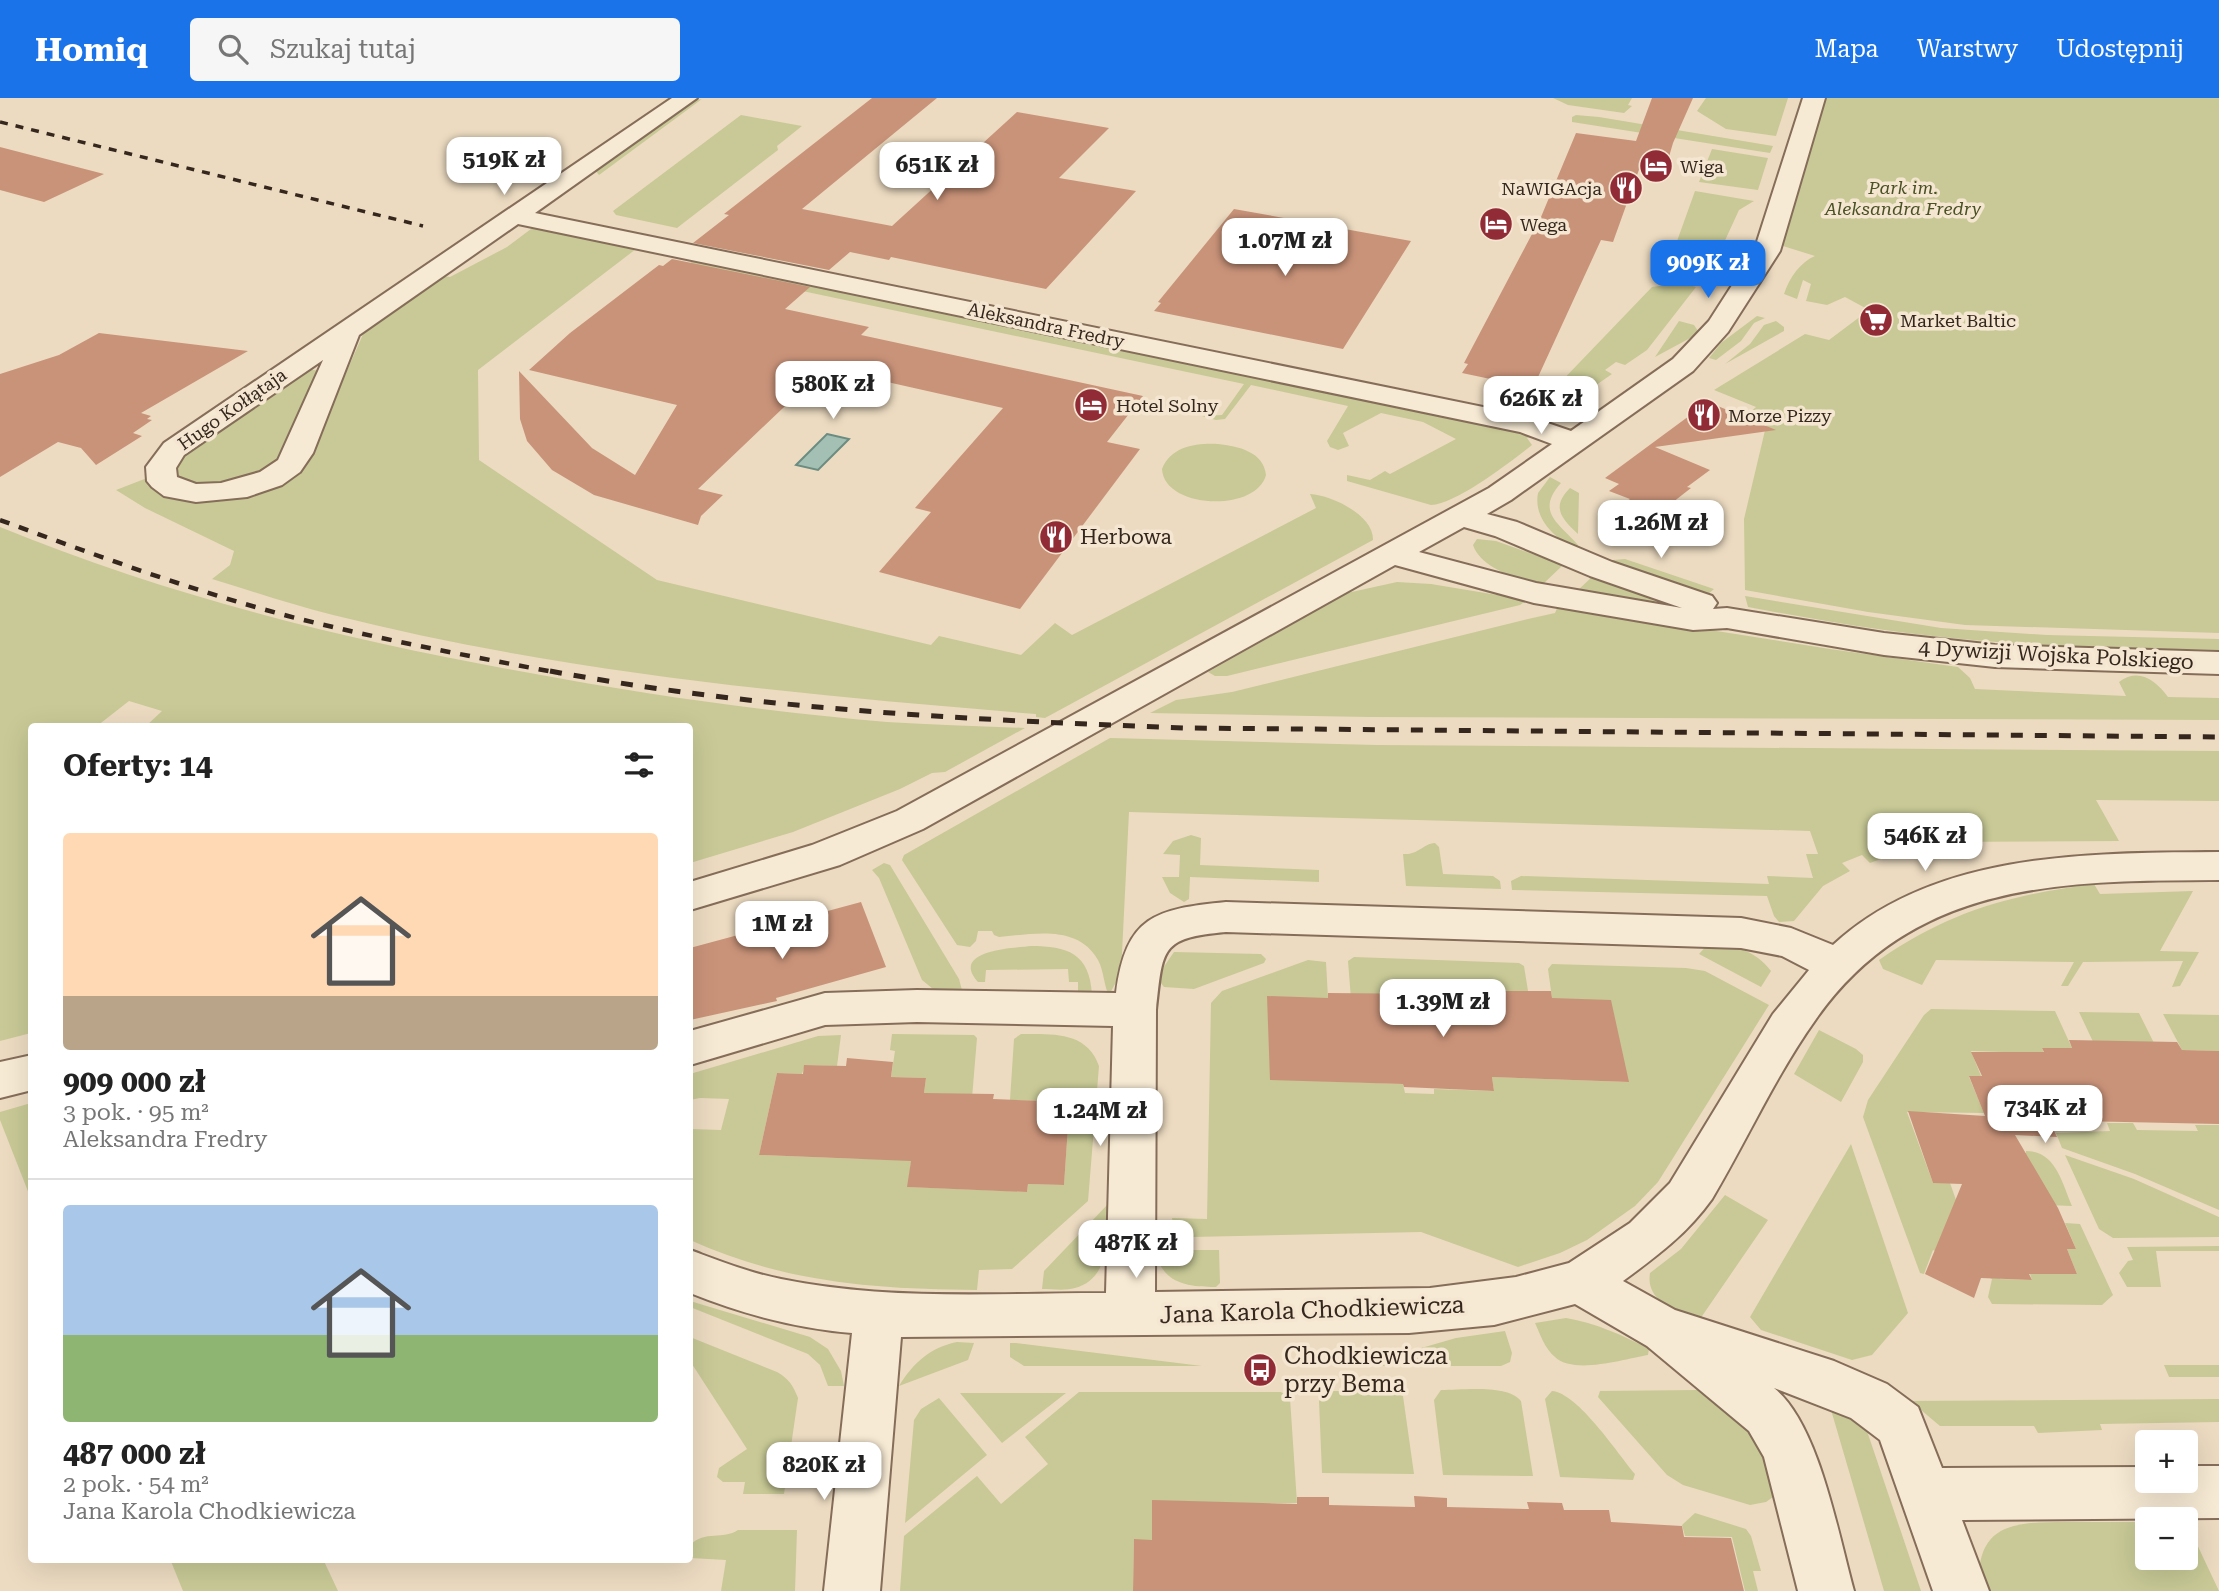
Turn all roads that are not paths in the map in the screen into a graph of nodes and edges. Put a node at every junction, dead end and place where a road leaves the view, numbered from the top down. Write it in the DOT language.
graph roads {
  1 [pos="686,98"];
  2 [pos="1814,98"];
  3 [pos="516,216"];
  4 [pos="346,332"];
  5 [pos="1575,442"];
  6 [pos="1500,494"];
  7 [pos="1462,516"];
  8 [pos="1407,546"];
  9 [pos="1570,558"];
  10 [pos="1727,618"];
  11 [pos="2219,663"];
  12 [pos="2219,866"];
  13 [pos="693,895"];
  14 [pos="1836,965"];
  15 [pos="1135,1010"];
  16 [pos="693,1047"];
  17 [pos="28,1073"];
  18 [pos="0,1080"];
  19 [pos="693,1271"];
  20 [pos="1580,1282"];
  21 [pos="879,1313"];
  22 [pos="1130,1315"];
  23 [pos="1664,1330"];
  24 [pos="2219,1492"];
  25 [pos="1926,1494"];
  26 [pos="852,1591"];
  27 [pos="1826,1591"];
  28 [pos="1961,1591"];
  1 -- 3 [label="street, Hugo Kołłątaja"];
  2 -- 5 [label="street"];
  3 -- 4 [label="street, Hugo Kołłątaja"];
  3 -- 5 [label="street, Aleksandra Fredry"];
  4 -- 4 [label="street, Hugo Kołłątaja"];
  5 -- 6 [label="street"];
  6 -- 7 [label="street"];
  6 -- 9 [label="street, 4 Dywizji Wojska Polskiego"];
  7 -- 8 [label="street"];
  7 -- 9 [label="street, 4 Dywizji Wojska Polskiego"];
  8 -- 10 [label="street, 4 Dywizji Wojska Polskiego"];
  8 -- 13 [label="street"];
  9 -- 10 [label="street, 4 Dywizji Wojska Polskiego"];
  10 -- 11 [label="street, 4 Dywizji Wojska Polskiego"];
  12 -- 14 [label="street, Jana Karola Chodkiewicza"];
  14 -- 15 [label="street, Jana Karola Chodkiewicza"];
  14 -- 20 [label="street, Jana Karola Chodkiewicza"];
  15 -- 16 [label="street"];
  15 -- 22 [label="street, Jana Karola Chodkiewicza"];
  17 -- 18 [label="street"];
  19 -- 21 [label="street, Jana Karola Chodkiewicza"];
  20 -- 22 [label="street, Jana Karola Chodkiewicza"];
  20 -- 23 [label="street"];
  21 -- 22 [label="street, Jana Karola Chodkiewicza"];
  21 -- 26 [label="street"];
  23 -- 25 [label="street"];
  23 -- 27 [label="street"];
  24 -- 25 [label="street"];
  25 -- 28 [label="street"];
}
